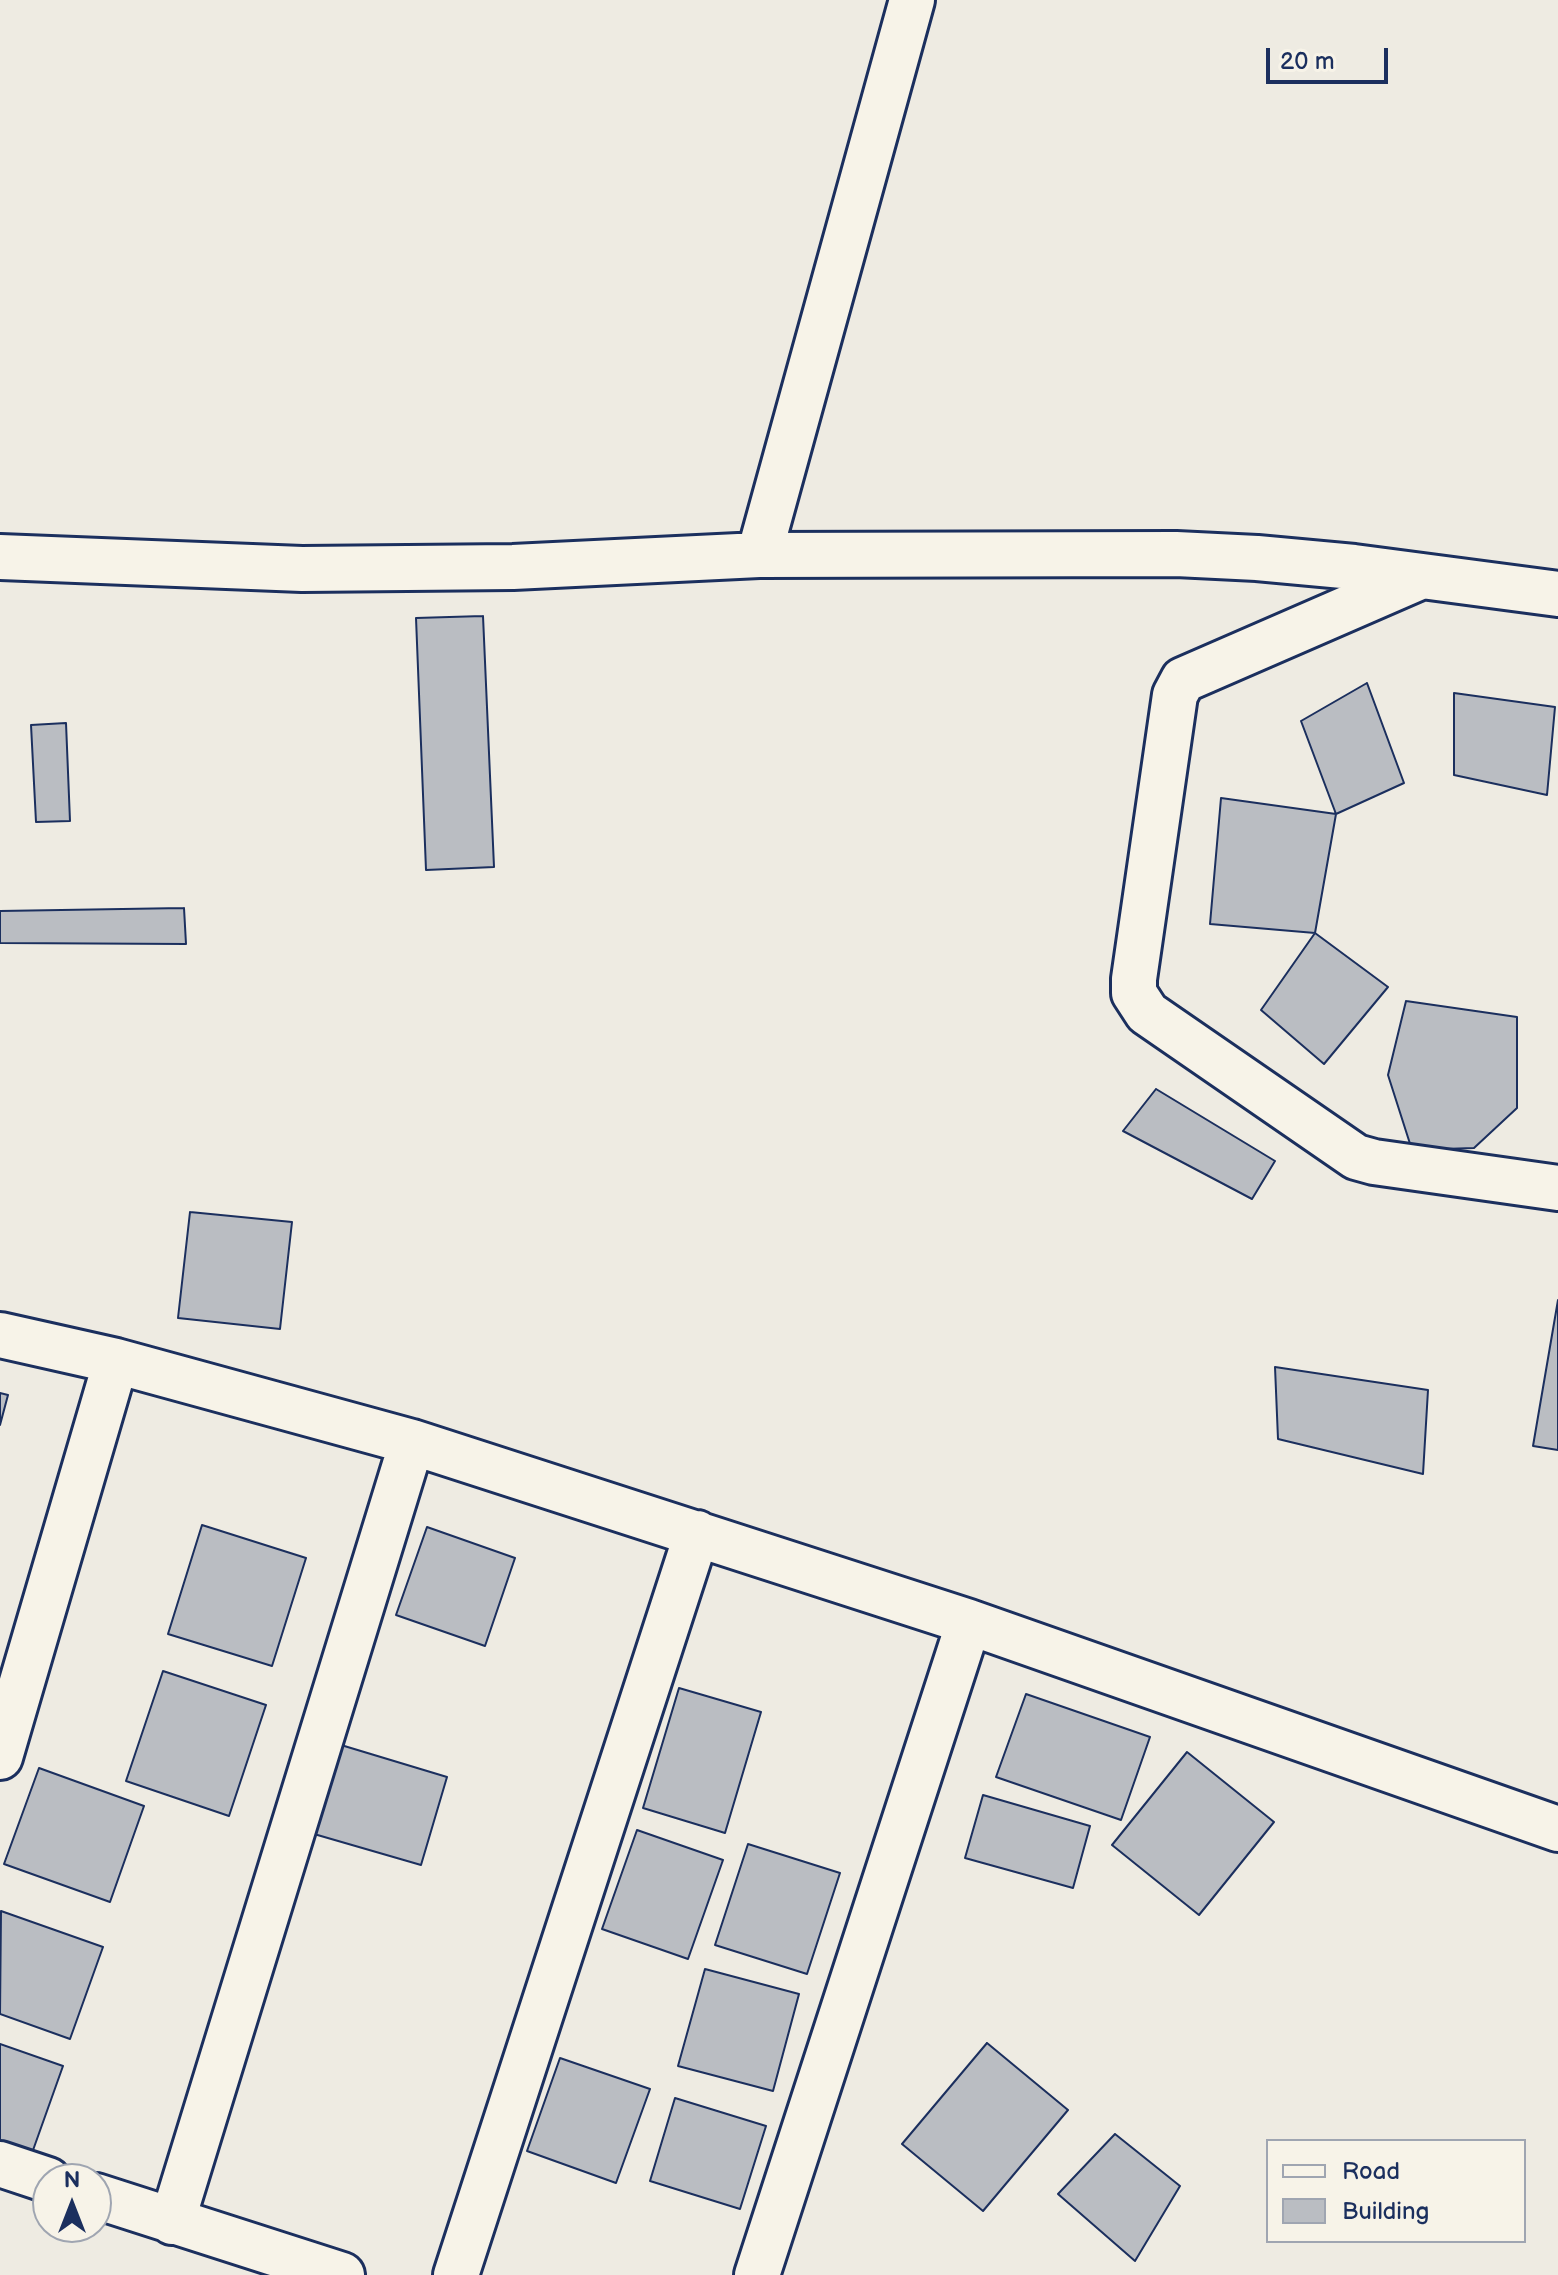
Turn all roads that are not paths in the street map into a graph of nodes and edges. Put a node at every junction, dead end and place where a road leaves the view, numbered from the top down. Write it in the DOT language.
graph roads {
  1 [pos="912,0"];
  2 [pos="759,555"];
  3 [pos="0,557"];
  4 [pos="1424,575"];
  5 [pos="1558,594"];
  6 [pos="1558,1188"];
  7 [pos="0,1335"];
  8 [pos="116,1361"];
  9 [pos="412,1442"];
  10 [pos="697,1533"];
  11 [pos="969,1622"];
  12 [pos="0,1757"];
  13 [pos="1558,1829"];
  14 [pos="0,2164"];
  15 [pos="32,2175"];
  16 [pos="112,2201"];
  17 [pos="172,2222"];
  18 [pos="342,2275"];
  19 [pos="456,2275"];
  20 [pos="757,2275"];
  1 -- 2 [label="street"];
  2 -- 3 [label="street"];
  2 -- 4 [label="street"];
  4 -- 5 [label="street"];
  4 -- 6 [label="street"];
  7 -- 8 [label="street"];
  8 -- 9 [label="street"];
  8 -- 12 [label="street"];
  9 -- 10 [label="street"];
  9 -- 17 [label="street"];
  10 -- 11 [label="street"];
  10 -- 19 [label="street"];
  11 -- 13 [label="street"];
  11 -- 20 [label="street"];
  14 -- 15 [label="street"];
  16 -- 17 [label="street"];
  17 -- 18 [label="street"];
}
